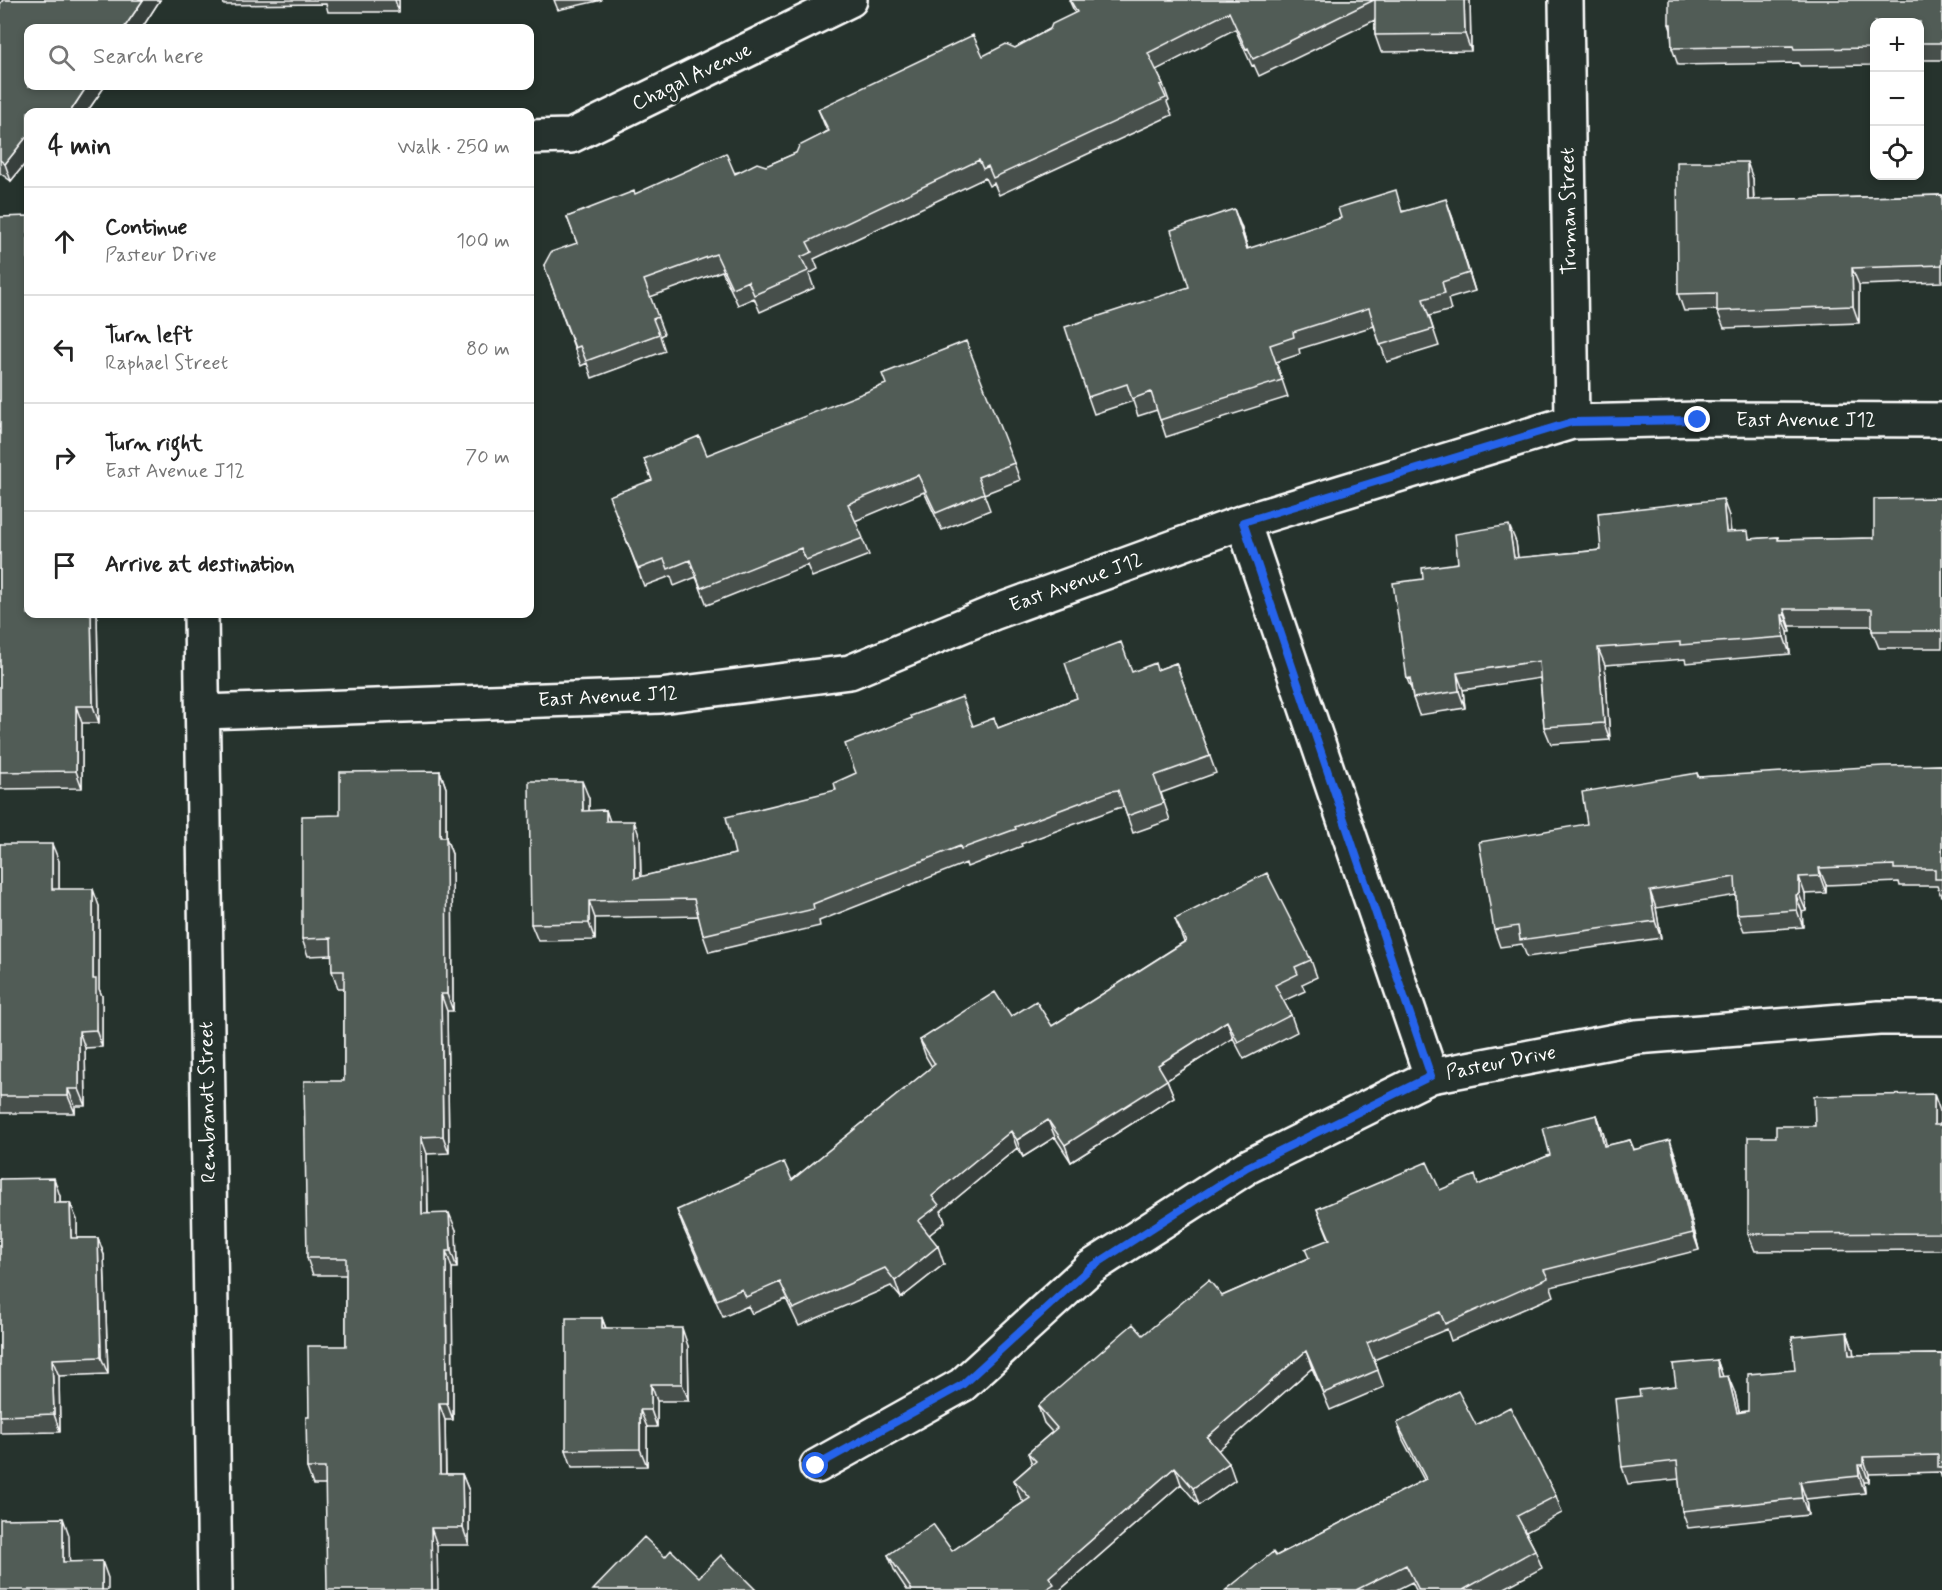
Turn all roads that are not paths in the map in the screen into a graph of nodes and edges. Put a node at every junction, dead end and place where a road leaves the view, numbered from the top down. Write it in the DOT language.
graph roads {
  1 [pos="850,0"];
  2 [pos="1566,0"];
  3 [pos="534,137"];
  4 [pos="1942,420"];
  5 [pos="1572,422"];
  6 [pos="1243,522"];
  7 [pos="201,618"];
  8 [pos="202,712"];
  9 [pos="1942,1018"];
  10 [pos="1431,1076"];
  11 [pos="816,1466"];
  12 [pos="215,1590"];
  1 -- 3 [label="street, Chagal Avenue"];
  2 -- 5 [label="street, Truman Street"];
  4 -- 5 [label="street, East Avenue J12"];
  5 -- 6 [label="street, East Avenue J12"];
  6 -- 8 [label="street, East Avenue J12"];
  6 -- 10 [label="street"];
  7 -- 8 [label="street, Rembrandt Street"];
  8 -- 12 [label="street, Rembrandt Street"];
  9 -- 10 [label="street, Pasteur Drive"];
  10 -- 11 [label="street, Pasteur Drive"];
}
